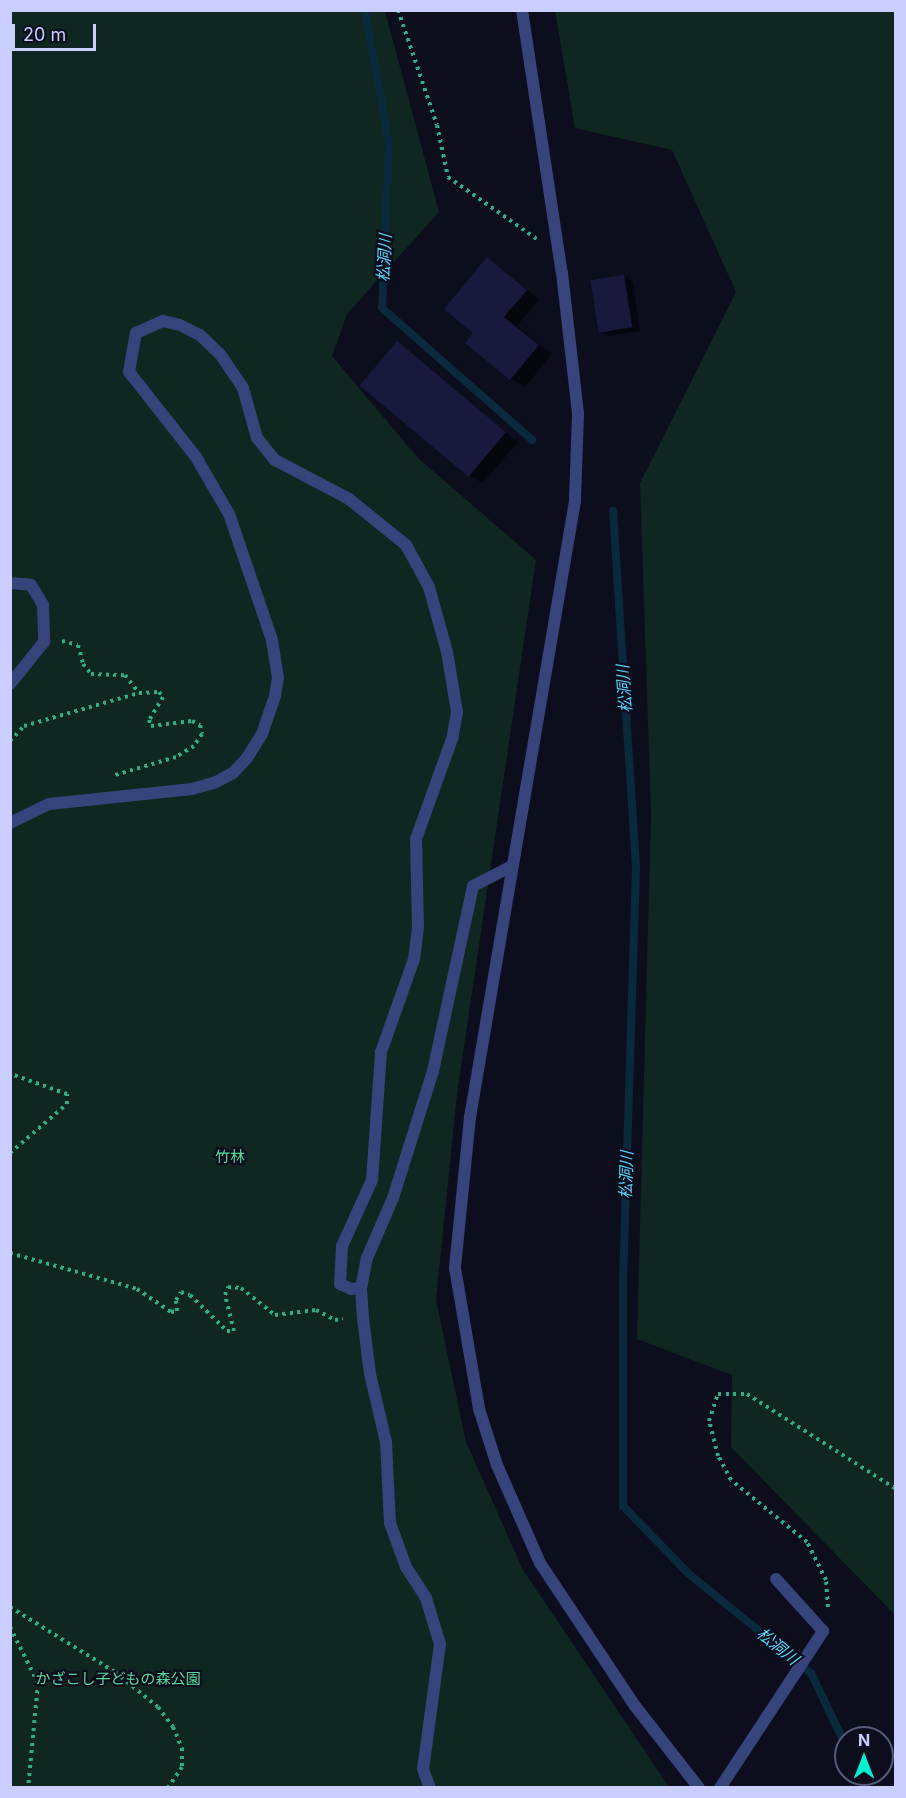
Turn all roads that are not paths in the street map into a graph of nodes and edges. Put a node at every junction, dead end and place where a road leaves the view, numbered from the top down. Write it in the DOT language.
graph roads {
  1 [pos="522,10"];
  2 [pos="10,583"];
  3 [pos="10,684"];
  4 [pos="10,823"];
  5 [pos="510,867"];
  6 [pos="361,1288"];
  7 [pos="776,1579"];
  8 [pos="430,1788"];
  9 [pos="699,1788"];
  10 [pos="720,1788"];
  1 -- 5 [label="street"];
  2 -- 3 [label="street"];
  4 -- 6 [label="street"];
  5 -- 6 [label="street"];
  5 -- 9 [label="street"];
  6 -- 8 [label="street"];
  7 -- 10 [label="street"];
}
